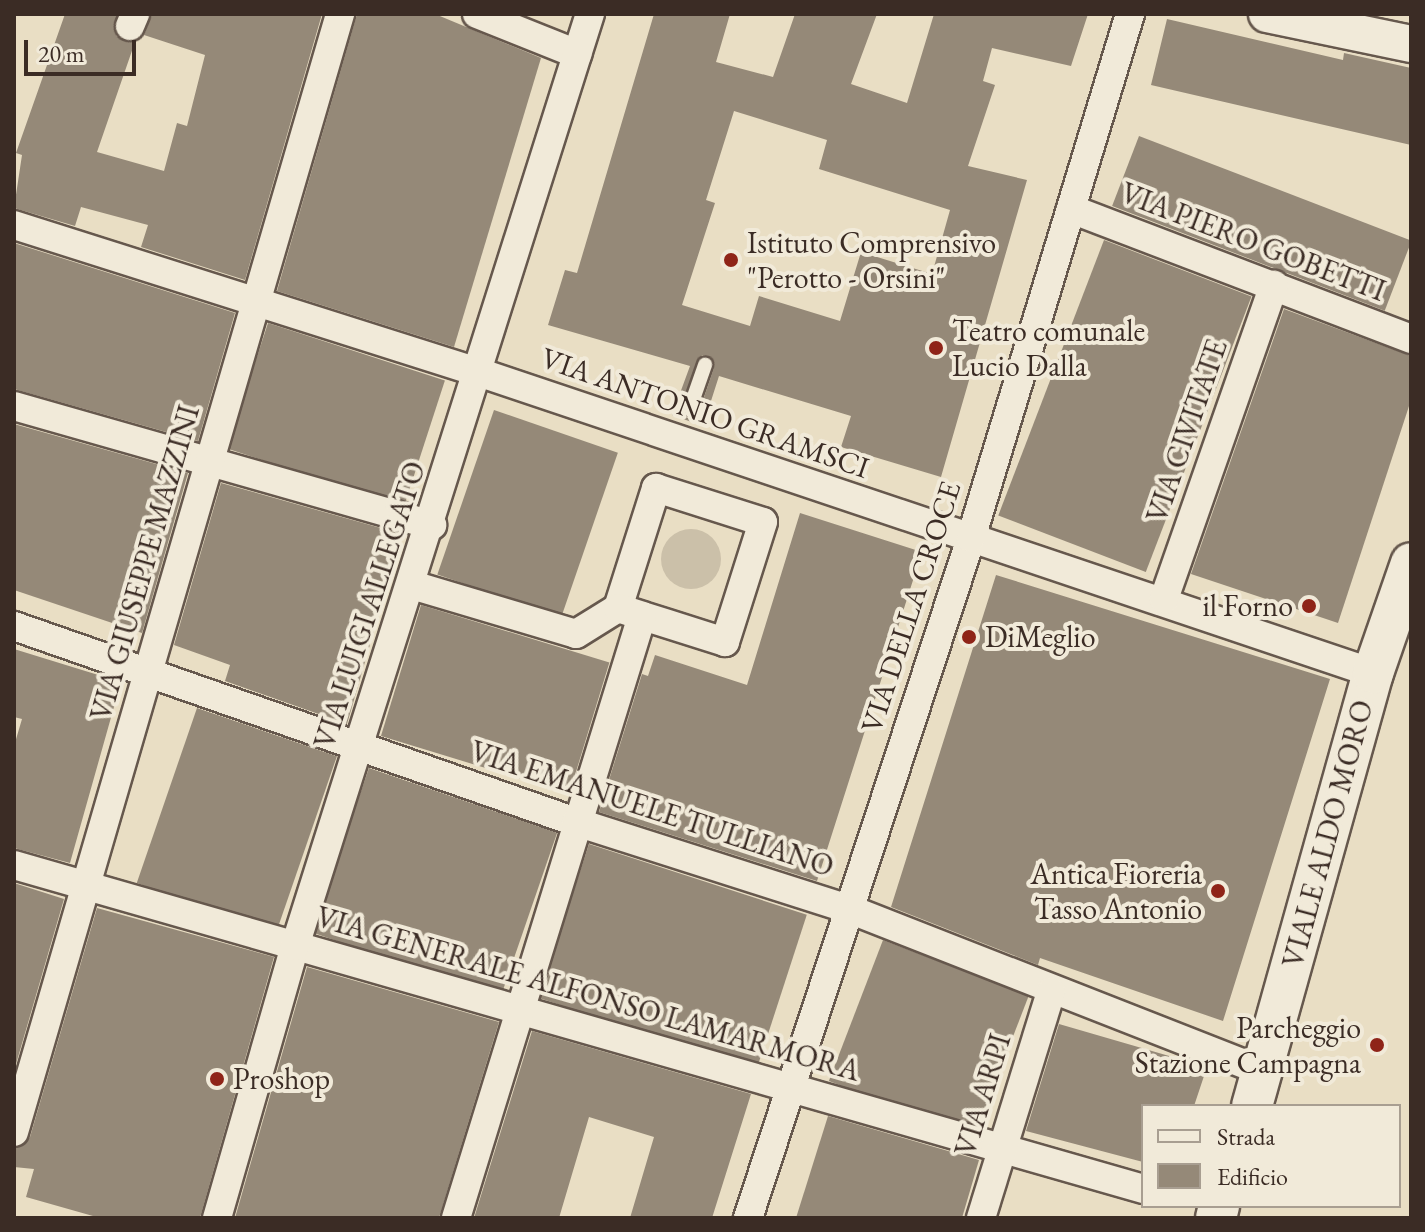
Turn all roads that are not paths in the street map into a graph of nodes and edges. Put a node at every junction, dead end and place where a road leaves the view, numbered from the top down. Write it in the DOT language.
graph roads {
  1 [pos="340,14"];
  2 [pos="477,14"];
  3 [pos="590,14"];
  4 [pos="1130,14"];
  5 [pos="1267,14"];
  6 [pos="1344,23"];
  7 [pos="1411,44"];
  8 [pos="577,54"];
  9 [pos="1071,209"];
  10 [pos="14,225"];
  11 [pos="1274,285"];
  12 [pos="255,304"];
  13 [pos="1411,339"];
  14 [pos="705,365"];
  15 [pos="481,373"];
  16 [pos="14,406"];
  17 [pos="685,424"];
  18 [pos="210,462"];
  19 [pos="432,525"];
  20 [pos="971,538"];
  21 [pos="1411,563"];
  22 [pos="412,585"];
  23 [pos="1164,599"];
  24 [pos="630,612"];
  25 [pos="14,626"];
  26 [pos="148,673"];
  27 [pos="1373,673"];
  28 [pos="360,747"];
  29 [pos="576,822"];
  30 [pos="14,865"];
  31 [pos="86,886"];
  32 [pos="849,909"];
  33 [pos="295,946"];
  34 [pos="1051,992"];
  35 [pos="519,1010"];
  36 [pos="791,1088"];
  37 [pos="1257,1089"];
  38 [pos="14,1132"];
  39 [pos="1001,1148"];
  40 [pos="1141,1188"];
  41 [pos="217,1218"];
  42 [pos="456,1218"];
  43 [pos="748,1218"];
  44 [pos="981,1218"];
  1 -- 12 [label="street, VIA GIUSEPPE MAZZINI"];
  2 -- 8 [label="street"];
  3 -- 8 [label="street, VIA LUIGI ALLEGATO"];
  4 -- 9 [label="street, VIA DELLA CROCE"];
  5 -- 6 [label="street"];
  6 -- 7 [label="street"];
  8 -- 15 [label="street, VIA LUIGI ALLEGATO"];
  9 -- 11 [label="street, VIA PIERO GOBETTI"];
  9 -- 20 [label="street, VIA DELLA CROCE"];
  10 -- 12 [label="street, VIA ANTONIO GRAMSCI"];
  11 -- 13 [label="street, VIA PIERO GOBETTI"];
  11 -- 23 [label="street, VIA CIVITATE"];
  12 -- 15 [label="street, VIA ANTONIO GRAMSCI"];
  12 -- 18 [label="street, VIA GIUSEPPE MAZZINI"];
  14 -- 17 [label="lane"];
  15 -- 17 [label="street, VIA ANTONIO GRAMSCI"];
  15 -- 19 [label="street, VIA LUIGI ALLEGATO"];
  16 -- 18 [label="street"];
  17 -- 20 [label="street, VIA ANTONIO GRAMSCI"];
  18 -- 19 [label="street"];
  18 -- 26 [label="street, VIA GIUSEPPE MAZZINI"];
  19 -- 22 [label="street, VIA LUIGI ALLEGATO"];
  20 -- 23 [label="street, VIA ANTONIO GRAMSCI"];
  20 -- 32 [label="street, VIA DELLA CROCE"];
  21 -- 27 [label="main road, VIALE ALDO MORO"];
  22 -- 24 [label="street"];
  22 -- 28 [label="street, VIA LUIGI ALLEGATO"];
  23 -- 27 [label="street, VIA ANTONIO GRAMSCI"];
  24 -- 24 [label="street"];
  24 -- 29 [label="street"];
  25 -- 26 [label="street, VIA EMANUELE TULLIANO"];
  26 -- 28 [label="street, VIA EMANUELE TULLIANO"];
  26 -- 31 [label="street, VIA GIUSEPPE MAZZINI"];
  27 -- 37 [label="main road, VIALE ALDO MORO"];
  28 -- 29 [label="street, VIA EMANUELE TULLIANO"];
  28 -- 33 [label="street, VIA LUIGI ALLEGATO"];
  29 -- 32 [label="street, VIA EMANUELE TULLIANO"];
  29 -- 35 [label="street"];
  30 -- 31 [label="street, VIA GENERALE ALFONSO LAMARMORA"];
  31 -- 33 [label="street, VIA GENERALE ALFONSO LAMARMORA"];
  31 -- 38 [label="street, VIA GIUSEPPE MAZZINI"];
  32 -- 34 [label="street, VIA EMANUELE TULLIANO"];
  32 -- 36 [label="street, VIA DELLA CROCE"];
  33 -- 35 [label="street, VIA GENERALE ALFONSO LAMARMORA"];
  33 -- 41 [label="street, VIA LUIGI ALLEGATO"];
  34 -- 37 [label="street, VIA EMANUELE TULLIANO"];
  34 -- 39 [label="street, VIA ARPI"];
  35 -- 36 [label="street, VIA GENERALE ALFONSO LAMARMORA"];
  35 -- 42 [label="street"];
  36 -- 39 [label="street, VIA GENERALE ALFONSO LAMARMORA"];
  36 -- 43 [label="street, VIA DELLA CROCE"];
  39 -- 40 [label="street, VIA GENERALE ALFONSO LAMARMORA"];
  39 -- 44 [label="street, VIA ARPI"];
}
